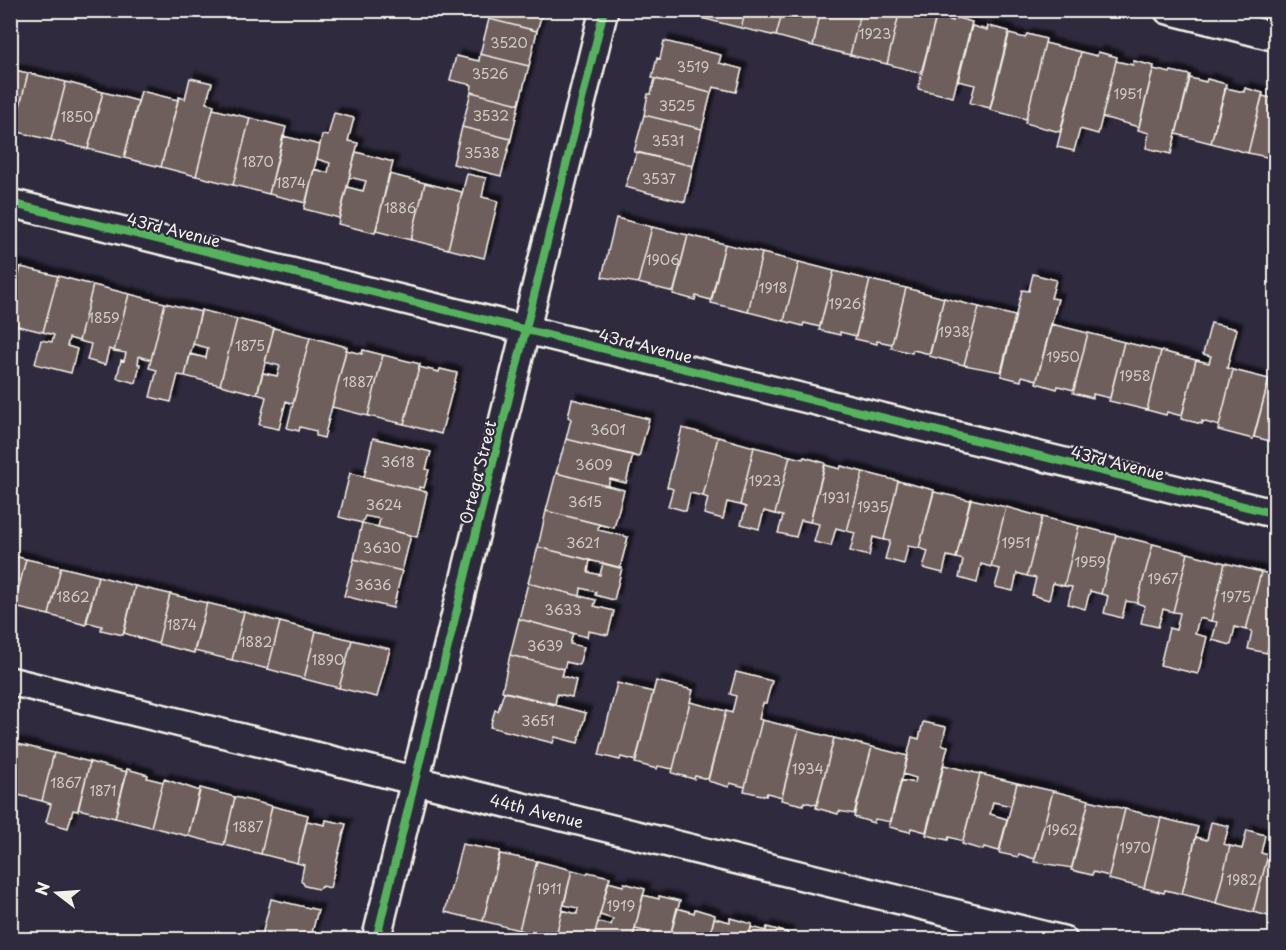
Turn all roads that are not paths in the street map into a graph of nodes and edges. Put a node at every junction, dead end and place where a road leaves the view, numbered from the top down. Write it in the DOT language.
graph roads {
  1 [pos="604,10"];
  2 [pos="1168,10"];
  3 [pos="1275,37"];
  4 [pos="10,203"];
  5 [pos="526,330"];
  6 [pos="1275,514"];
  7 [pos="10,681"];
  8 [pos="415,780"];
  9 [pos="376,939"];
  10 [pos="1063,939"];
  1 -- 5 [label="street, Ortega Street"];
  2 -- 3 [label="street"];
  4 -- 5 [label="street, 43rd Avenue"];
  5 -- 6 [label="street, 43rd Avenue"];
  5 -- 8 [label="street, Ortega Street"];
  7 -- 8 [label="street, 44th Avenue"];
  8 -- 9 [label="street, Ortega Street"];
  8 -- 10 [label="street, 44th Avenue"];
}
